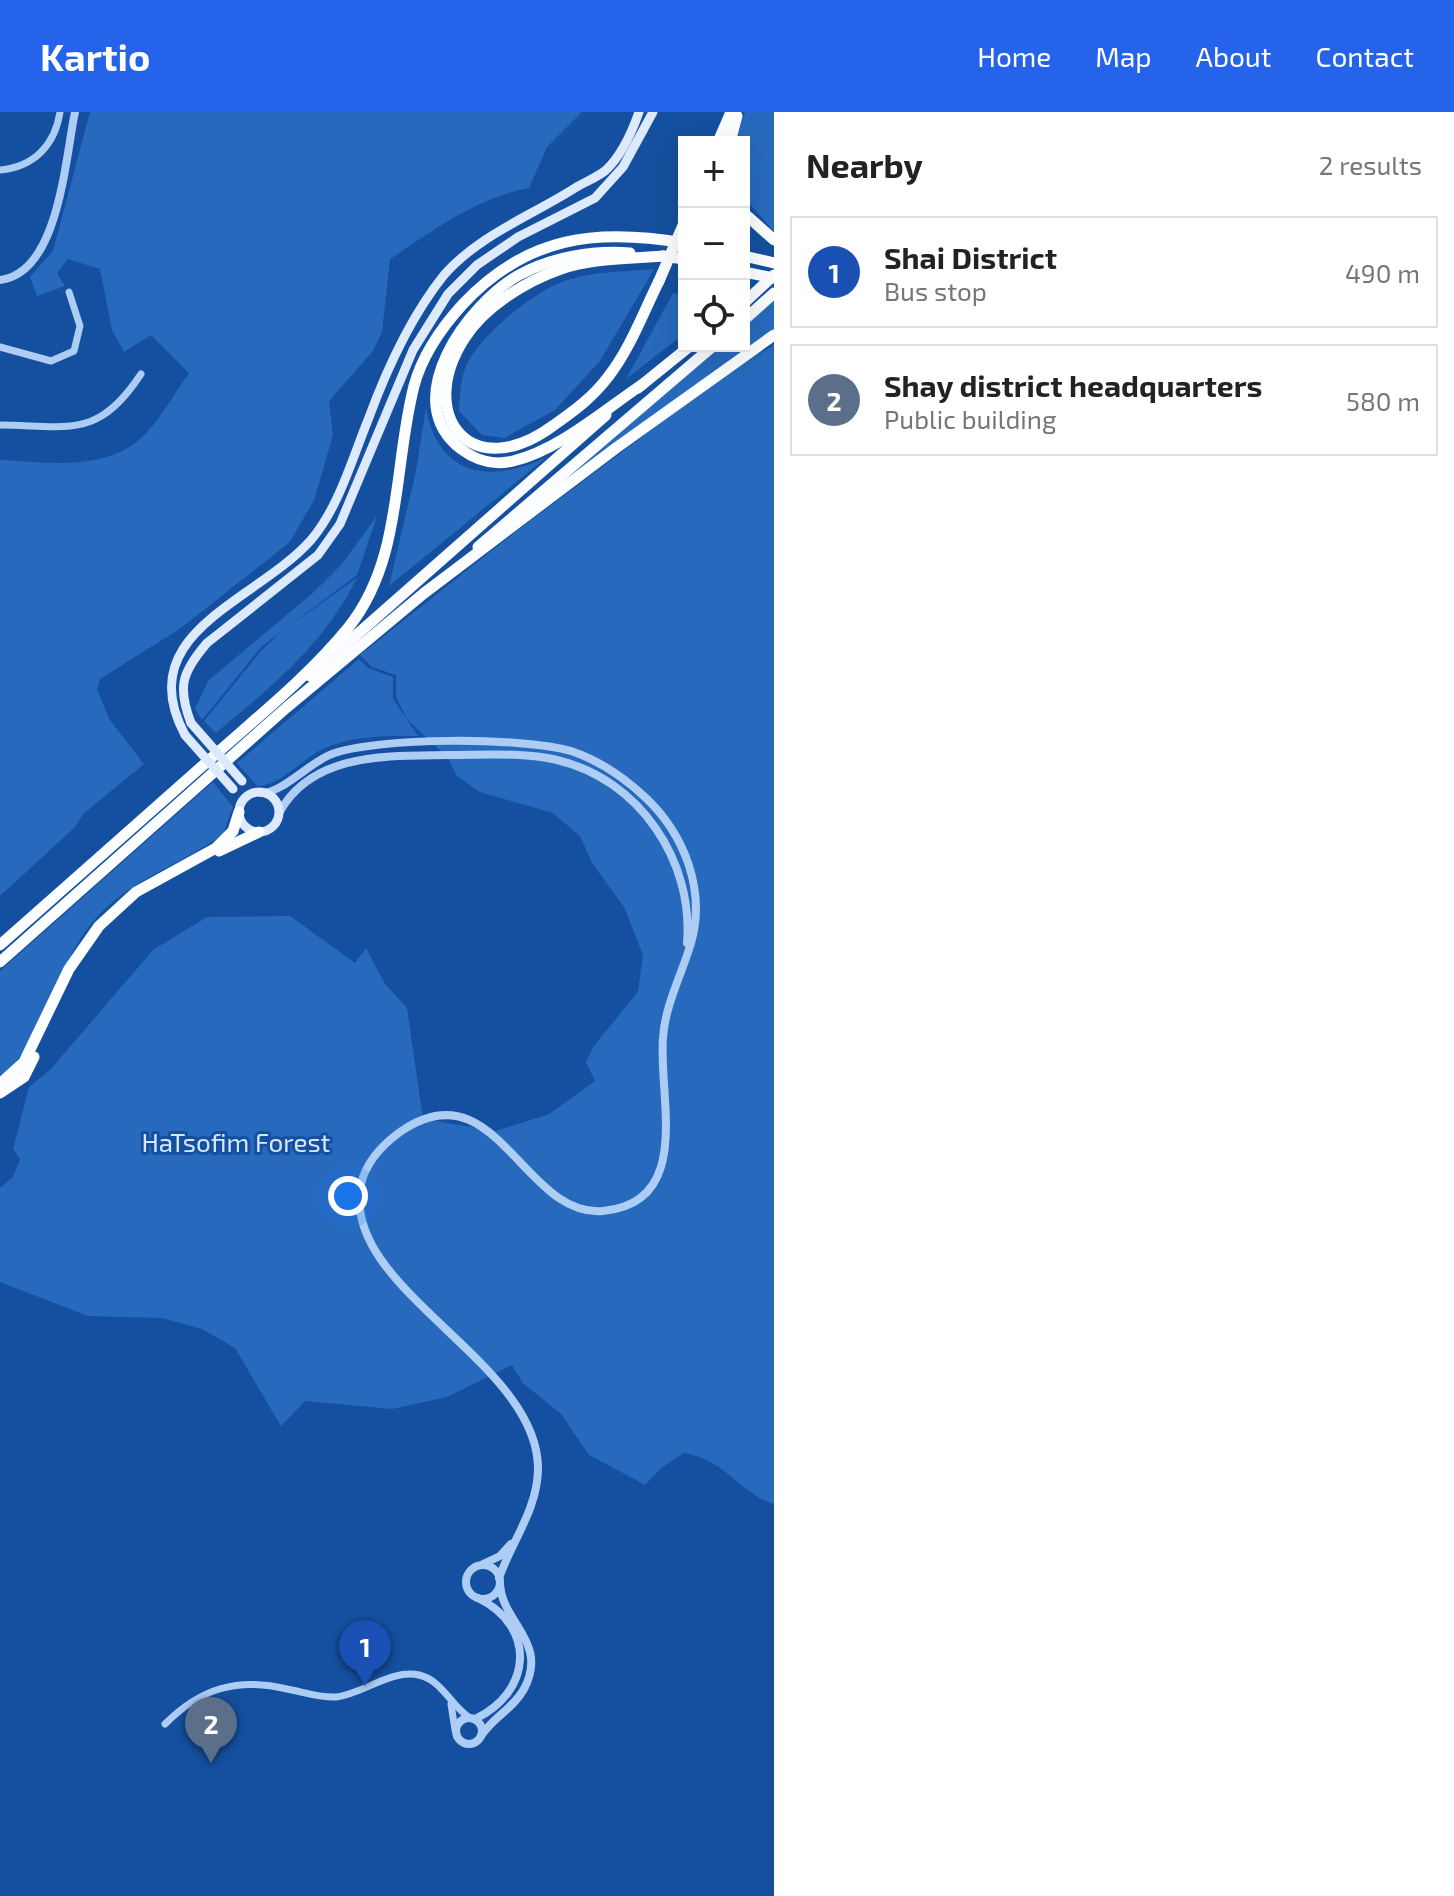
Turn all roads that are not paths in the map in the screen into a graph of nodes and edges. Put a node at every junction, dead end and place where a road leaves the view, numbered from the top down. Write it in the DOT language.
graph roads {
  1 [pos="60,112"];
  2 [pos="75,112"];
  3 [pos="639,112"];
  4 [pos="653,112"];
  5 [pos="731,112"];
  6 [pos="738,112"];
  7 [pos="721,136"];
  8 [pos="732,136"];
  9 [pos="0,170"];
  10 [pos="750,218"];
  11 [pos="678,237"];
  12 [pos="774,240"];
  13 [pos="678,242"];
  14 [pos="663,256"];
  15 [pos="750,257"];
  16 [pos="678,258"];
  17 [pos="774,263"];
  18 [pos="750,273"];
  19 [pos="774,277"];
  20 [pos="0,280"];
  21 [pos="69,292"];
  22 [pos="774,293"];
  23 [pos="750,298"];
  24 [pos="750,315"];
  25 [pos="774,335"];
  26 [pos="0,347"];
  27 [pos="683,352"];
  28 [pos="706,352"];
  29 [pos="141,374"];
  30 [pos="643,384"];
  31 [pos="0,425"];
  32 [pos="423,594"];
  33 [pos="276,704"];
  34 [pos="258,793"];
  35 [pos="240,808"];
  36 [pos="279,813"];
  37 [pos="259,832"];
  38 [pos="184,864"];
  39 [pos="0,945"];
  40 [pos="0,962"];
  41 [pos="681,971"];
  42 [pos="51,1007"];
  43 [pos="0,1084"];
  44 [pos="0,1093"];
  45 [pos="521,1531"];
  46 [pos="480,1565"];
  47 [pos="499,1581"];
  48 [pos="478,1598"];
  49 [pos="449,1698"];
  50 [pos="472,1719"];
  51 [pos="165,1724"];
  52 [pos="455,1730"];
  53 [pos="481,1736"];
  1 -- 9 [label="street"];
  2 -- 20 [label="street"];
  3 -- 35 [label="main road, bridge"];
  4 -- 34 [label="main road, bridge"];
  5 -- 7 [label="highway"];
  6 -- 8 [label="highway"];
  10 -- 12 [label="highway"];
  11 -- 14 [label="highway, bridge"];
  13 -- 33 [label="highway"];
  14 -- 16 [label="highway"];
  14 -- 30 [label="highway"];
  15 -- 17 [label="highway"];
  18 -- 19 [label="highway"];
  19 -- 23 [label="main road, bridge"];
  21 -- 26 [label="street"];
  22 -- 24 [label="main road"];
  25 -- 32 [label="highway"];
  27 -- 30 [label="main road"];
  28 -- 32 [label="main road"];
  29 -- 31 [label="street"];
  30 -- 33 [label="main road"];
  32 -- 40 [label="highway"];
  33 -- 39 [label="highway"];
  34 -- 35 [label="main road"];
  34 -- 36 [label="main road"];
  34 -- 41 [label="street"];
  35 -- 37 [label="main road"];
  35 -- 38 [label="highway"];
  36 -- 37 [label="main road"];
  36 -- 41 [label="street"];
  37 -- 38 [label="highway"];
  38 -- 42 [label="highway"];
  41 -- 45 [label="street"];
  42 -- 43 [label="highway"];
  42 -- 44 [label="highway"];
  45 -- 46 [label="street"];
  45 -- 47 [label="street"];
  46 -- 47 [label="street"];
  46 -- 48 [label="street"];
  47 -- 48 [label="street"];
  47 -- 53 [label="street"];
  48 -- 50 [label="street"];
  49 -- 50 [label="street"];
  49 -- 51 [label="street"];
  49 -- 52 [label="street"];
  50 -- 52 [label="street"];
  50 -- 53 [label="street"];
  52 -- 53 [label="street"];
}
